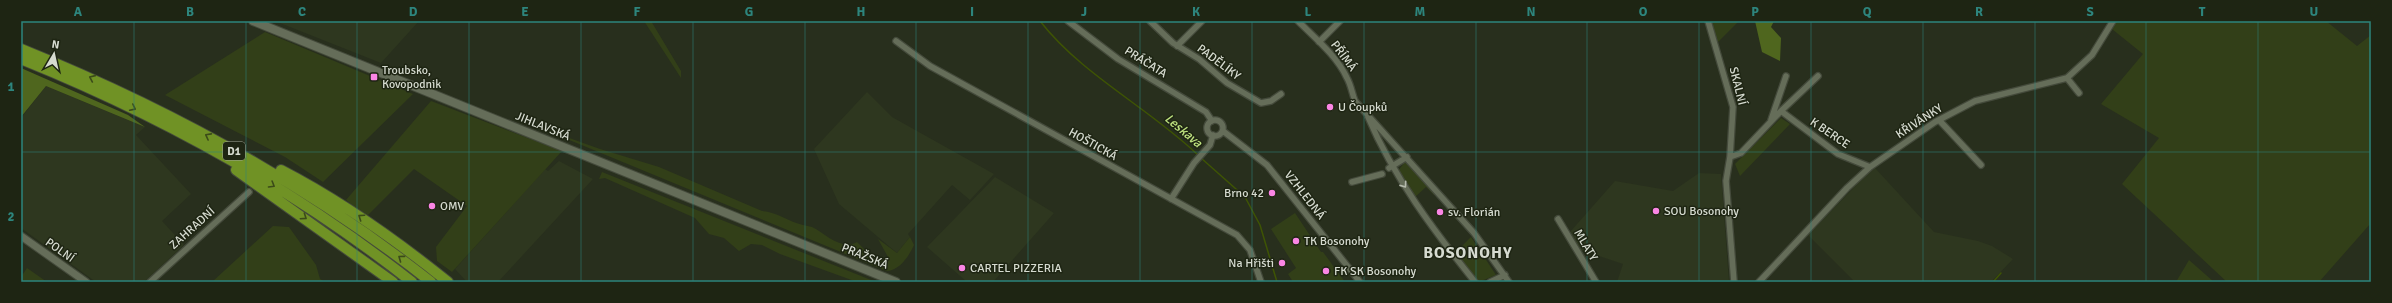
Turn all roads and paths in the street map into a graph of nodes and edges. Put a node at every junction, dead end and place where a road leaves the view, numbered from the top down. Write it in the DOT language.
graph roads {
  1 [pos="253,21"];
  2 [pos="1068,21"];
  3 [pos="1150,21"];
  4 [pos="1202,21"];
  5 [pos="1298,21"];
  6 [pos="1340,21"];
  7 [pos="1708,21"];
  8 [pos="2113,21"];
  9 [pos="896,41"];
  10 [pos="1319,42"];
  11 [pos="1177,46"];
  12 [pos="21,48"];
  13 [pos="21,58"];
  14 [pos="1786,76"];
  15 [pos="1818,76"];
  16 [pos="2067,78"];
  17 [pos="2079,93"];
  18 [pos="1281,94"];
  19 [pos="1780,111"];
  20 [pos="1366,113"];
  21 [pos="1939,120"];
  22 [pos="1212,121"];
  23 [pos="1770,122"];
  24 [pos="1223,131"];
  25 [pos="1213,136"];
  26 [pos="204,146"];
  27 [pos="234,151"];
  28 [pos="1407,157"];
  29 [pos="1730,157"];
  30 [pos="1981,165"];
  31 [pos="1870,167"];
  32 [pos="1391,168"];
  33 [pos="1382,174"];
  34 [pos="1352,182"];
  35 [pos="248,192"];
  36 [pos="1171,199"];
  37 [pos="1558,219"];
  38 [pos="21,236"];
  39 [pos="825,253"];
  40 [pos="1505,275"];
  41 [pos="86,282"];
  42 [pos="150,282"];
  43 [pos="393,282"];
  44 [pos="412,282"];
  45 [pos="431,282"];
  46 [pos="448,282"];
  47 [pos="896,282"];
  48 [pos="1261,282"];
  49 [pos="1360,282"];
  50 [pos="1476,282"];
  51 [pos="1490,282"];
  52 [pos="1509,282"];
  53 [pos="1596,282"];
  54 [pos="1734,282"];
  55 [pos="1759,282"];
  1 -- 39 [label="main road, JIHLAVSKÁ"];
  2 -- 22 [label="street, PRÁČATA"];
  3 -- 11 [label="street, PADĚLÍKY"];
  4 -- 11 [label="street"];
  5 -- 10 [label="street, PŘÍMÁ"];
  6 -- 10 [label="street"];
  7 -- 29 [label="street, SKALNÍ"];
  8 -- 16 [label="street, KŘIVÁNKY"];
  9 -- 36 [label="street, HOŠTICKÁ"];
  10 -- 20 [label="street, PŘÍMÁ"];
  11 -- 18 [label="street, PADĚLÍKY"];
  27 -- 12 [label="highway, D1, one-way"];
  13 -- 26 [label="highway, D1, one-way"];
  14 -- 23 [label="street"];
  15 -- 19 [label="street"];
  16 -- 17 [label="street"];
  16 -- 21 [label="street, KŘIVÁNKY"];
  19 -- 23 [label="street"];
  19 -- 31 [label="street, K BERCE"];
  20 -- 28 [label="street"];
  20 -- 32 [label="street"];
  21 -- 30 [label="street"];
  21 -- 31 [label="street, KŘIVÁNKY"];
  22 -- 24 [label="street"];
  22 -- 25 [label="street"];
  23 -- 29 [label="street"];
  24 -- 25 [label="street"];
  24 -- 49 [label="street, VZHLEDNÁ"];
  25 -- 36 [label="street"];
  26 -- 43 [label="highway, one-way"];
  26 -- 44 [label="highway, D1, one-way"];
  45 -- 27 [label="highway, D1, one-way"];
  46 -- 27 [label="highway, one-way"];
  28 -- 32 [label="street"];
  28 -- 40 [label="street"];
  29 -- 54 [label="street, SKALNÍ"];
  31 -- 55 [label="street, KŘIVÁNKY"];
  32 -- 50 [label="street, one-way"];
  33 -- 34 [label="street"];
  35 -- 42 [label="street, ZAHRADNÍ"];
  36 -- 48 [label="street, HOŠTICKÁ"];
  37 -- 53 [label="street, MLATY"];
  38 -- 41 [label="street, POLNÍ"];
  39 -- 47 [label="main road, PRAŽSKÁ"];
  40 -- 51 [label="street"];
  40 -- 52 [label="street"];
}
